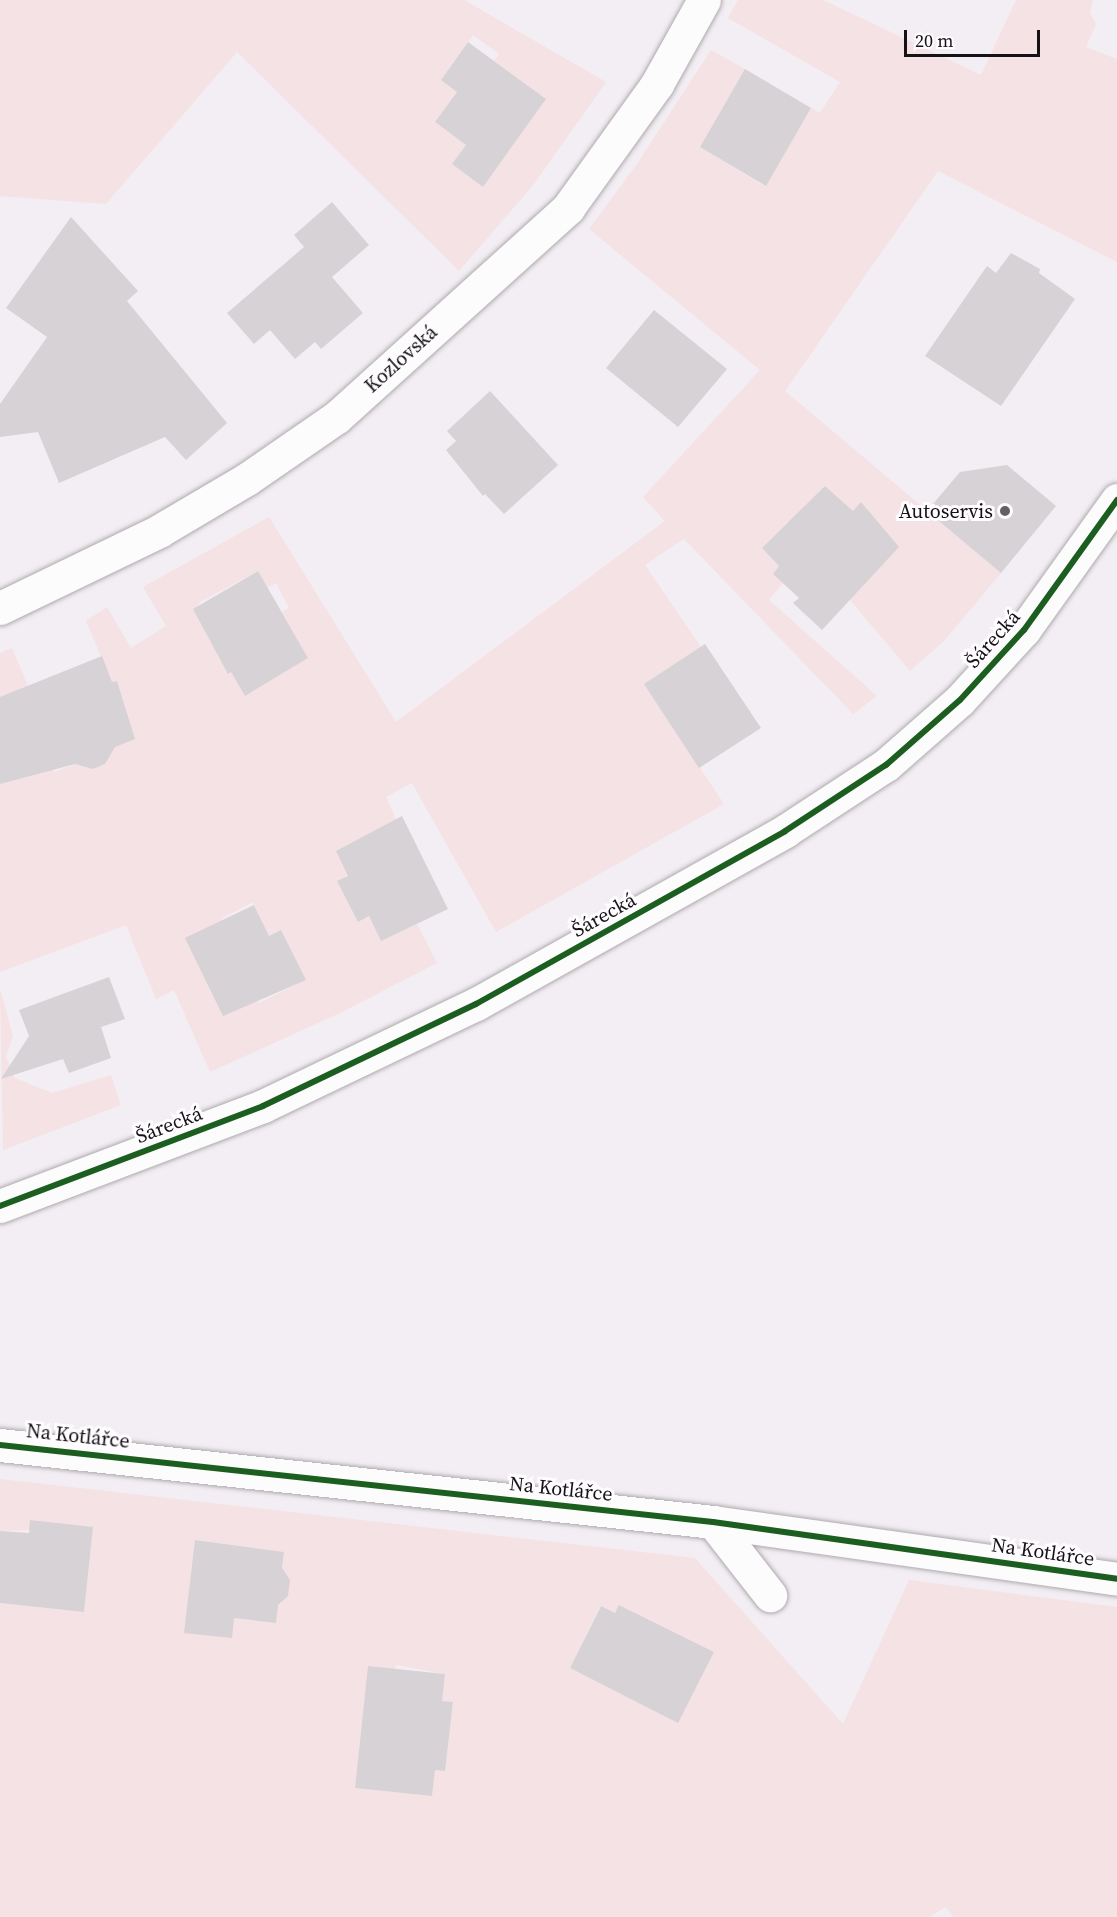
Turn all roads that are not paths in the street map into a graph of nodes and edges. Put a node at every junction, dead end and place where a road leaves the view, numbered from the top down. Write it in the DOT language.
graph roads {
  1 [pos="704,0"];
  2 [pos="1117,500"];
  3 [pos="0,608"];
  4 [pos="0,1206"];
  5 [pos="0,1445"];
  6 [pos="712,1522"];
  7 [pos="1117,1579"];
  8 [pos="770,1595"];
  1 -- 3 [label="street, Kozlovská"];
  2 -- 4 [label="street, Šárecká"];
  5 -- 6 [label="street, Na Kotlářce"];
  6 -- 7 [label="street, Na Kotlářce"];
  6 -- 8 [label="street"];
}
